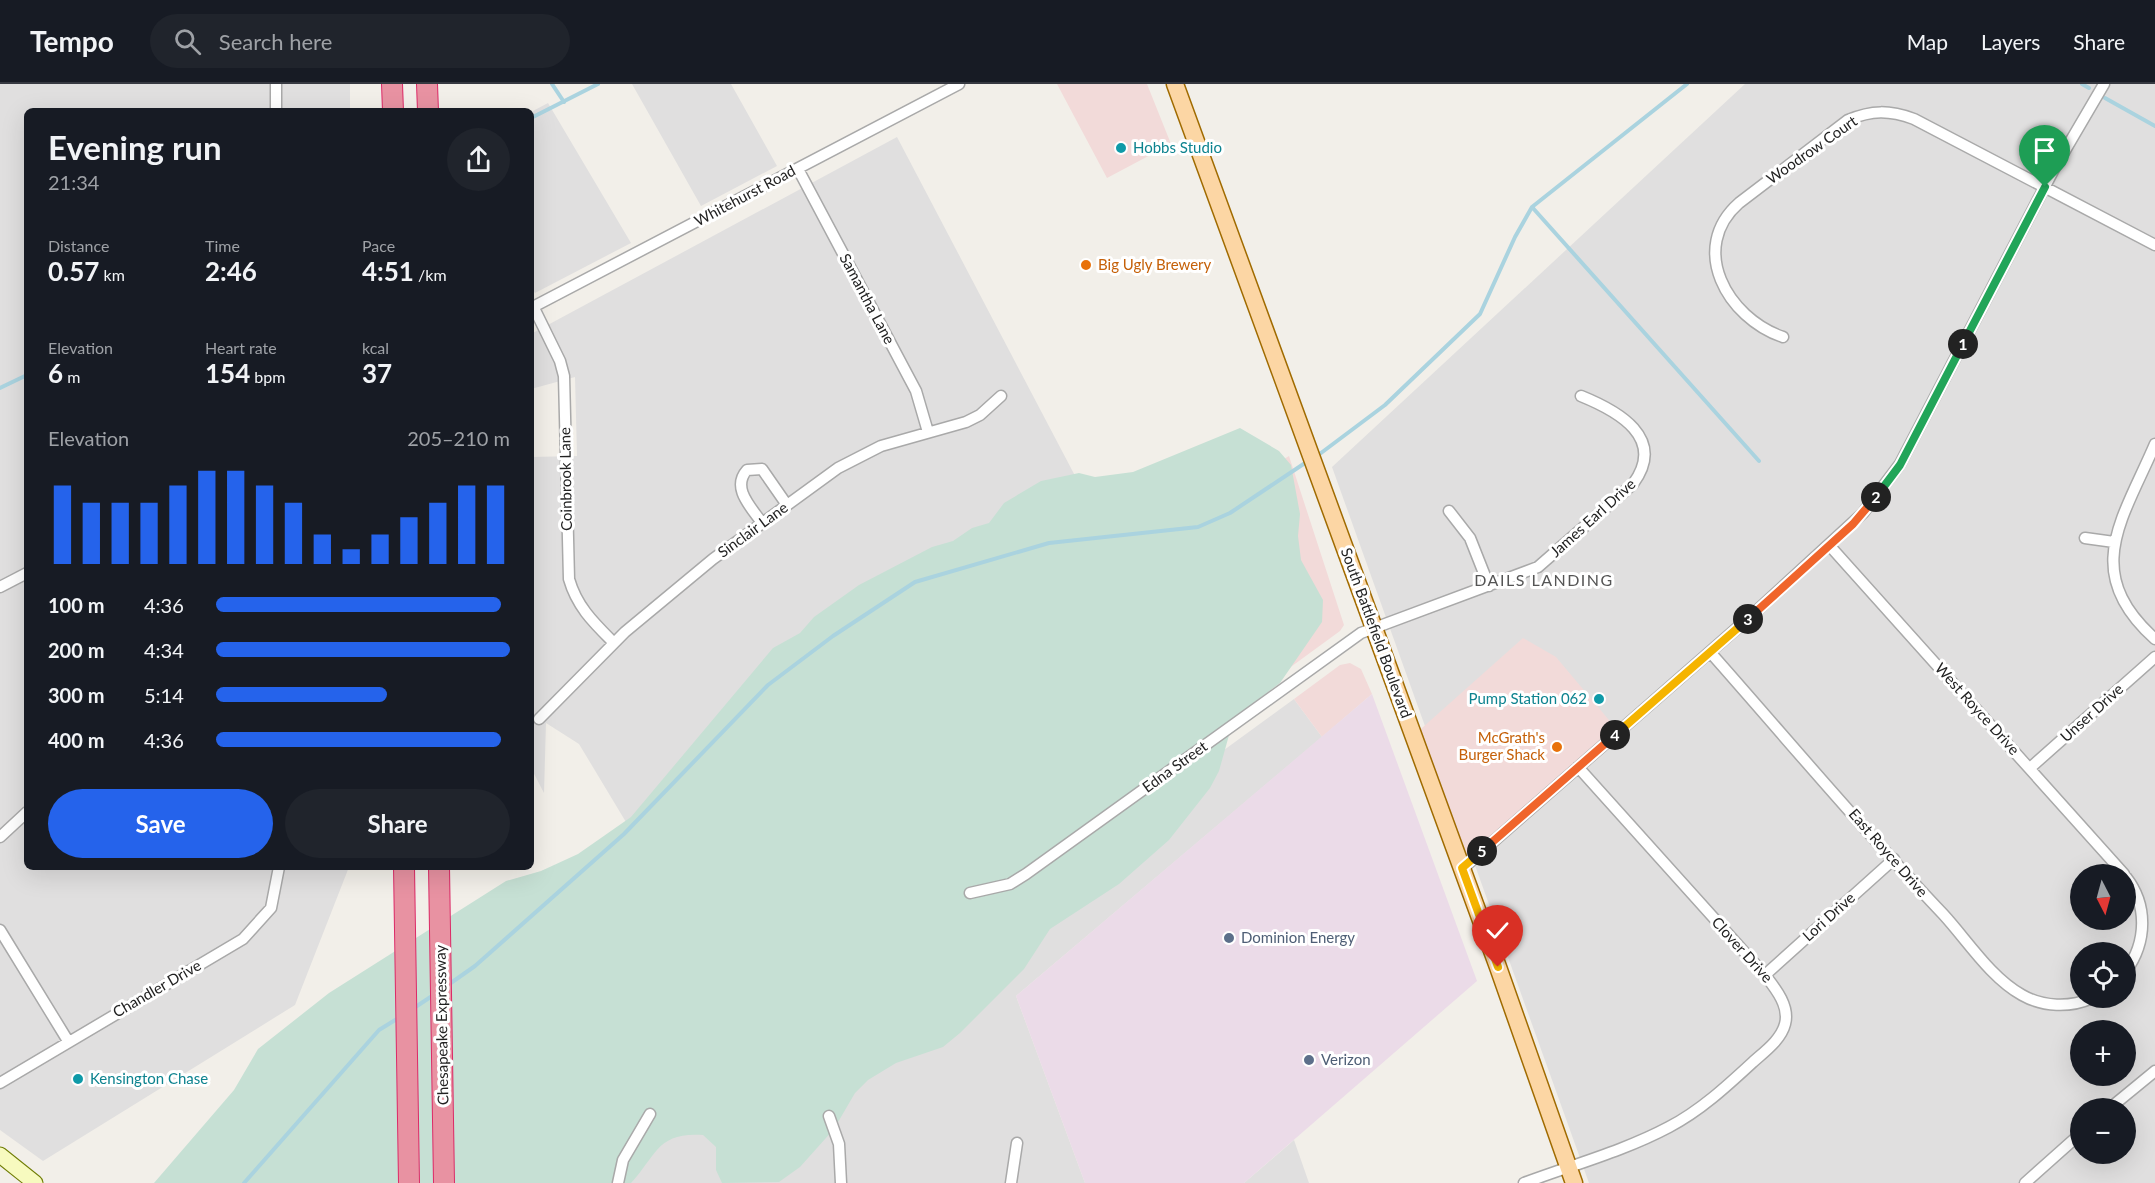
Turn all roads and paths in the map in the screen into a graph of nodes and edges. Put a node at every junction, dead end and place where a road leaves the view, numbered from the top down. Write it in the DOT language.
graph roads {
  1 [pos="276,84"];
  2 [pos="392,84"];
  3 [pos="428,84"];
  4 [pos="958,84"];
  5 [pos="1175,84"];
  6 [pos="2104,84"];
  7 [pos="276,108"];
  8 [pos="393,108"];
  9 [pos="428,108"];
  10 [pos="798,169"];
  11 [pos="2045,187"];
  12 [pos="2155,245"];
  13 [pos="534,306"];
  14 [pos="534,311"];
  15 [pos="1783,337"];
  16 [pos="1000,396"];
  17 [pos="1581,396"];
  18 [pos="928,432"];
  19 [pos="2155,444"];
  20 [pos="787,505"];
  21 [pos="1449,511"];
  22 [pos="762,523"];
  23 [pos="2085,538"];
  24 [pos="2114,542"];
  25 [pos="1829,545"];
  26 [pos="24,575"];
  27 [pos="1489,586"];
  28 [pos="0,587"];
  29 [pos="1374,628"];
  30 [pos="2155,639"];
  31 [pos="614,643"];
  32 [pos="1710,652"];
  33 [pos="2155,657"];
  34 [pos="539,718"];
  35 [pos="1578,767"];
  36 [pos="2030,768"];
  37 [pos="24,815"];
  38 [pos="0,837"];
  39 [pos="1894,859"];
  40 [pos="2114,864"];
  41 [pos="1462,868"];
  42 [pos="278,870"];
  43 [pos="404,870"];
  44 [pos="439,870"];
  45 [pos="2136,892"];
  46 [pos="970,893"];
  47 [pos="0,930"];
  48 [pos="2136,952"];
  49 [pos="1765,975"];
  50 [pos="2070,1004"];
  51 [pos="69,1041"];
  52 [pos="2155,1071"];
  53 [pos="0,1083"];
  54 [pos="2122,1098"];
  55 [pos="650,1114"];
  56 [pos="829,1116"];
  57 [pos="1017,1143"];
  58 [pos="2070,1143"];
  59 [pos="0,1155"];
  60 [pos="1568,1167"];
  61 [pos="35,1183"];
  62 [pos="409,1183"];
  63 [pos="444,1183"];
  64 [pos="618,1183"];
  65 [pos="841,1183"];
  66 [pos="1011,1183"];
  67 [pos="1524,1183"];
  68 [pos="1574,1183"];
  69 [pos="2025,1183"];
  1 -- 7 [label="street"];
  2 -- 8 [label="highway"];
  3 -- 9 [label="highway"];
  4 -- 10 [label="street, Whitehurst Road"];
  5 -- 29 [label="main road, South Battlefield Boulevard"];
  6 -- 11 [label="street"];
  10 -- 13 [label="street, Whitehurst Road"];
  10 -- 18 [label="street, Samantha Lane"];
  11 -- 12 [label="street, Woodrow Court"];
  11 -- 15 [label="street, Woodrow Court"];
  11 -- 25 [label="street"];
  14 -- 31 [label="street, Coinbrook Lane"];
  16 -- 18 [label="street, Sinclair Lane"];
  17 -- 27 [label="street, James Earl Drive"];
  18 -- 20 [label="street, Sinclair Lane"];
  19 -- 24 [label="street"];
  20 -- 22 [label="street, Sinclair Lane"];
  20 -- 22 [label="street"];
  21 -- 27 [label="street"];
  22 -- 31 [label="street, Sinclair Lane"];
  23 -- 24 [label="street"];
  24 -- 30 [label="street"];
  25 -- 32 [label="street"];
  25 -- 36 [label="street, West Royce Drive"];
  26 -- 28 [label="street"];
  27 -- 29 [label="street, James Earl Drive"];
  29 -- 41 [label="main road, South Battlefield Boulevard"];
  29 -- 46 [label="street, Edna Street"];
  31 -- 34 [label="street, Sinclair Lane"];
  32 -- 35 [label="street"];
  32 -- 39 [label="street, East Royce Drive"];
  33 -- 36 [label="street, Unser Drive"];
  35 -- 41 [label="street"];
  35 -- 49 [label="street, Clover Drive"];
  36 -- 40 [label="street, West Royce Drive"];
  37 -- 38 [label="street"];
  39 -- 49 [label="street, Lori Drive"];
  39 -- 50 [label="street, East Royce Drive"];
  41 -- 60 [label="main road, South Battlefield Boulevard"];
  42 -- 51 [label="street, Chandler Drive"];
  43 -- 62 [label="highway"];
  44 -- 63 [label="highway, Chesapeake Expressway"];
  45 -- 48 [label="street, West Royce Drive"];
  47 -- 51 [label="street"];
  49 -- 60 [label="street, Clover Drive"];
  51 -- 53 [label="street, Chandler Drive"];
  52 -- 54 [label="street"];
  55 -- 64 [label="street"];
  56 -- 65 [label="street"];
  57 -- 66 [label="street"];
  58 -- 69 [label="street"];
  59 -- 61 [label="street"];
  60 -- 67 [label="street"];
  60 -- 68 [label="main road, South Battlefield Boulevard"];
}
